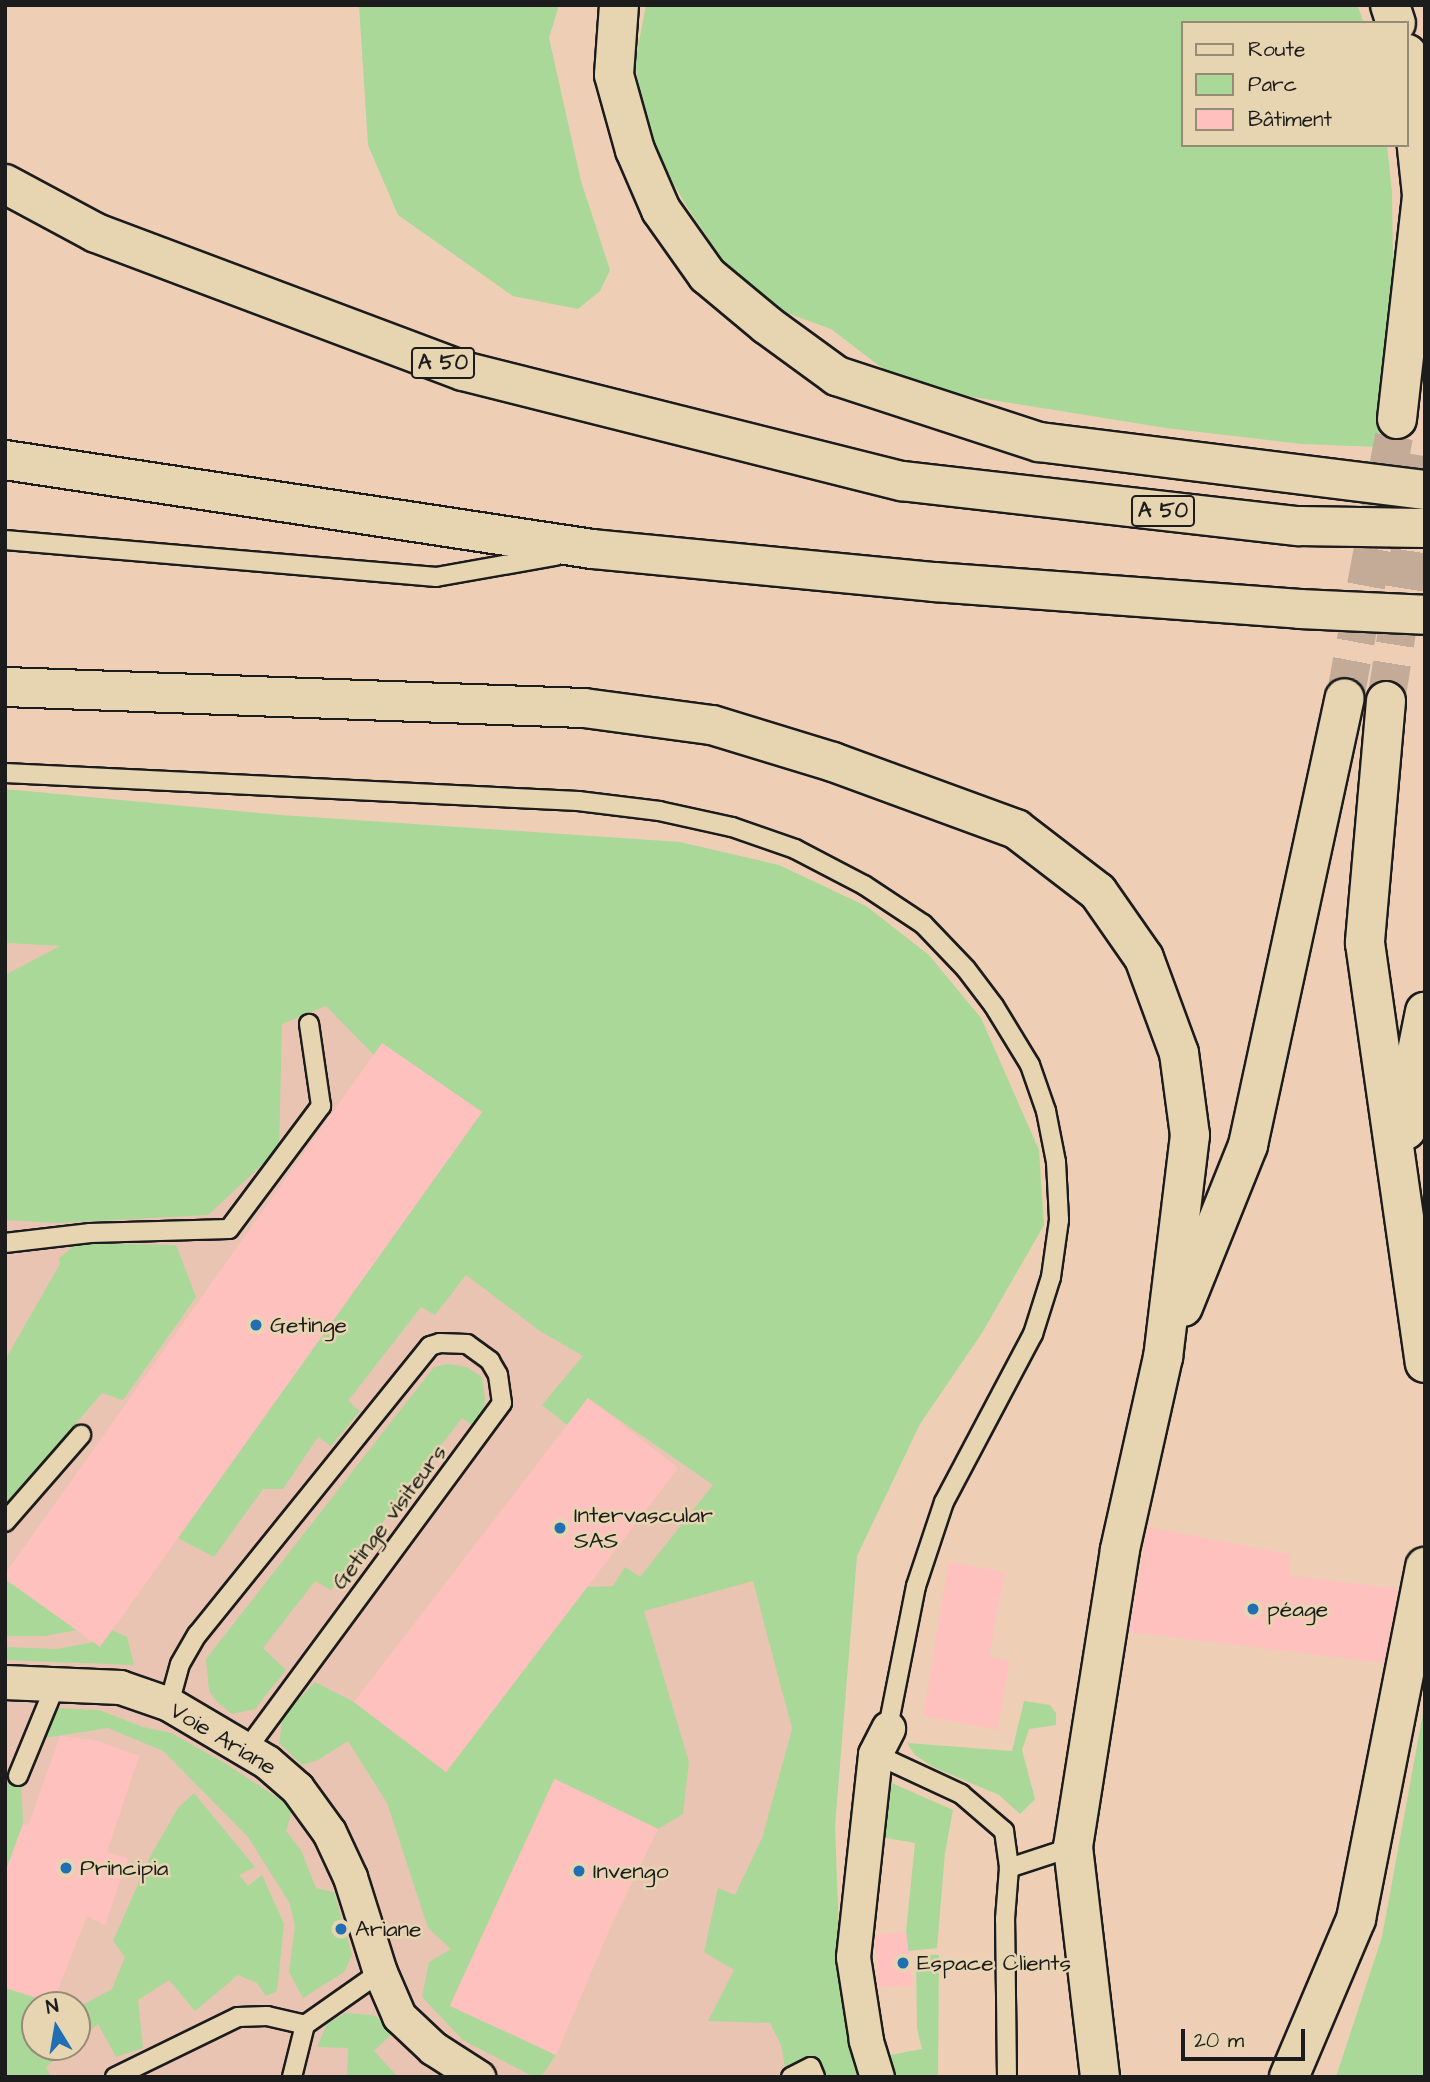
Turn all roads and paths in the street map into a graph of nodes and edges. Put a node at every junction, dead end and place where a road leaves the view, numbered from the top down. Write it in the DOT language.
graph roads {
  1 [pos="619,5"];
  2 [pos="1409,73"];
  3 [pos="5,184"];
  4 [pos="1397,419"];
  5 [pos="5,460"];
  6 [pos="1425,490"];
  7 [pos="1425,528"];
  8 [pos="5,540"];
  9 [pos="592,549"];
  10 [pos="1425,615"];
  11 [pos="5,687"];
  12 [pos="1345,698"];
  13 [pos="1386,701"];
  14 [pos="5,773"];
  15 [pos="1425,1012"];
  16 [pos="309,1024"];
  17 [pos="1402,1202"];
  18 [pos="5,1243"];
  19 [pos="1163,1357"];
  20 [pos="1425,1363"];
  21 [pos="81,1436"];
  22 [pos="5,1522"];
  23 [pos="1425,1567"];
  24 [pos="5,1682"];
  25 [pos="56,1684"];
  26 [pos="169,1704"];
  27 [pos="881,1741"];
  28 [pos="247,1749"];
  29 [pos="18,1776"];
  30 [pos="1073,1847"];
  31 [pos="1009,1868"];
  32 [pos="380,1972"];
  33 [pos="305,2025"];
  34 [pos="116,2077"];
  35 [pos="292,2077"];
  36 [pos="478,2077"];
  37 [pos="791,2077"];
  38 [pos="815,2077"];
  39 [pos="877,2077"];
  40 [pos="1007,2077"];
  41 [pos="1100,2077"];
  42 [pos="1289,2077"];
  1 -- 6 [label="highway"];
  2 -- 4 [label="highway"];
  3 -- 7 [label="highway, A 50"];
  5 -- 9 [label="highway"];
  8 -- 9 [label="lane"];
  9 -- 10 [label="highway"];
  11 -- 19 [label="highway"];
  12 -- 19 [label="highway"];
  13 -- 17 [label="highway"];
  14 -- 27 [label="lane"];
  15 -- 17 [label="highway"];
  16 -- 18 [label="lane"];
  17 -- 20 [label="highway"];
  19 -- 30 [label="highway"];
  21 -- 22 [label="lane"];
  23 -- 42 [label="highway"];
  24 -- 25 [label="street, Voie Ariane"];
  25 -- 26 [label="street, Voie Ariane"];
  25 -- 29 [label="lane"];
  26 -- 28 [label="street, Voie Ariane"];
  26 -- 28 [label="lane, Getinge visiteurs"];
  27 -- 31 [label="lane"];
  27 -- 39 [label="street"];
  28 -- 32 [label="street, Voie Ariane"];
  30 -- 31 [label="lane"];
  30 -- 41 [label="highway"];
  31 -- 40 [label="lane"];
  32 -- 33 [label="lane"];
  32 -- 36 [label="street, Voie Ariane"];
  33 -- 34 [label="lane"];
  33 -- 35 [label="lane"];
  37 -- 38 [label="lane"];
}
